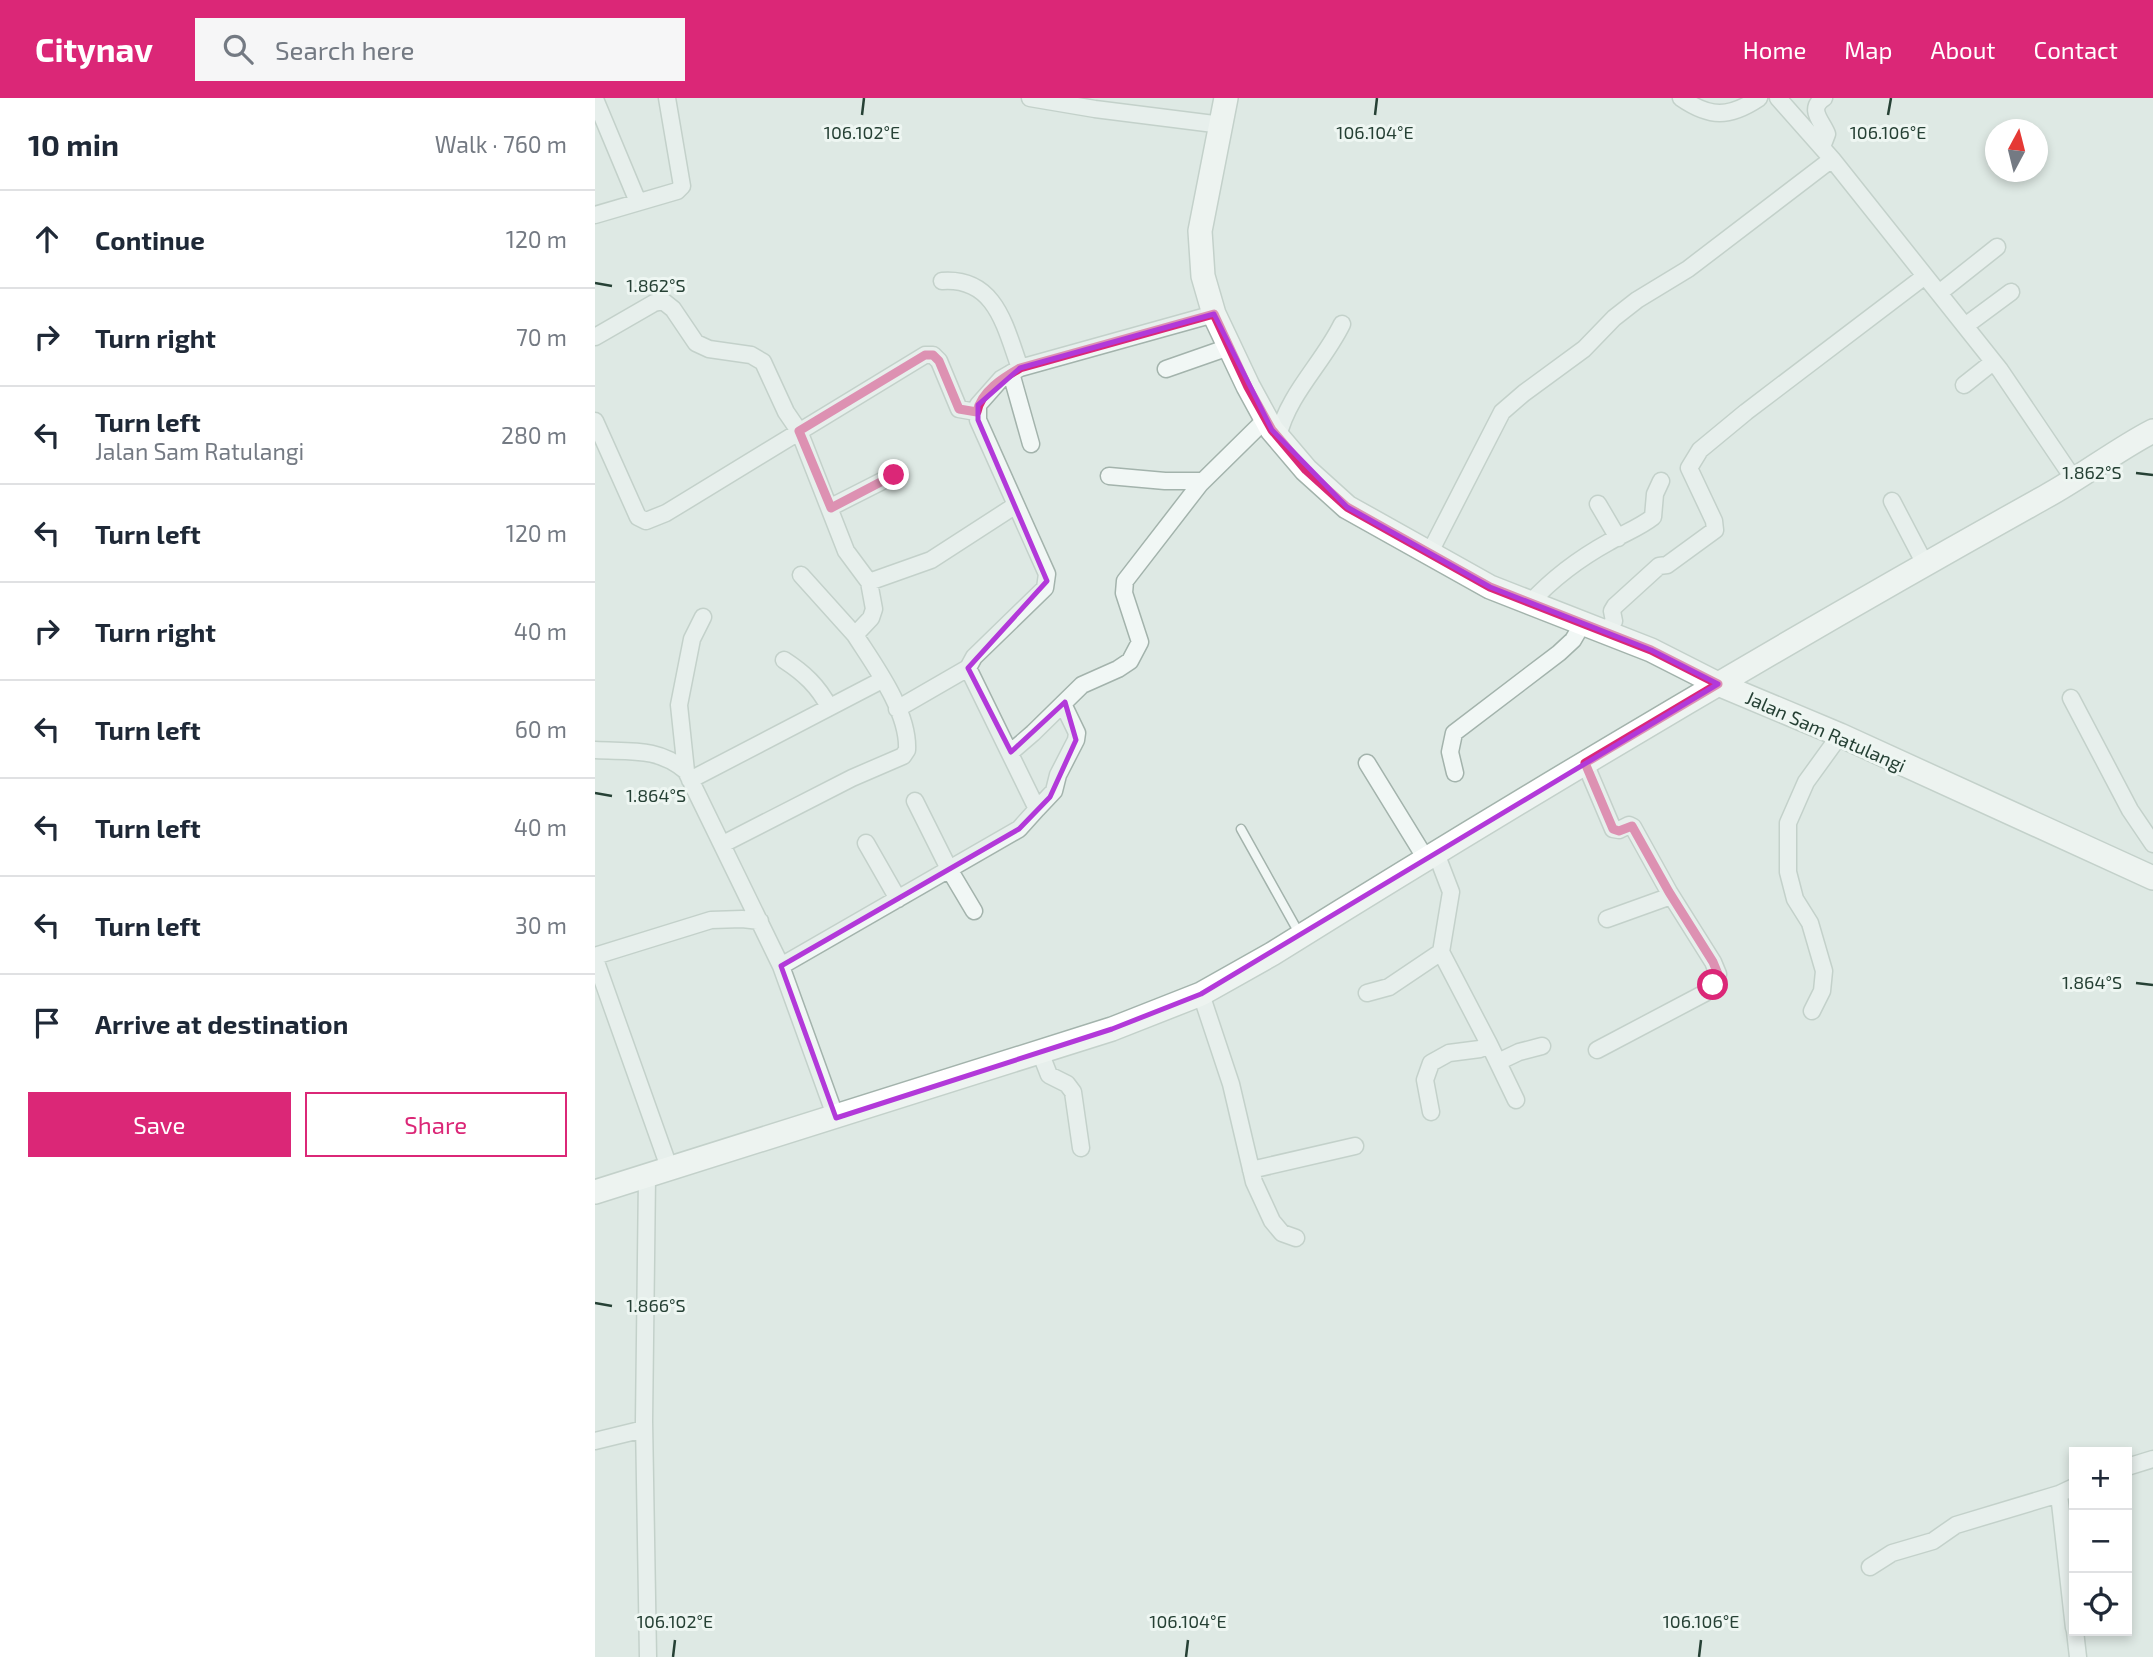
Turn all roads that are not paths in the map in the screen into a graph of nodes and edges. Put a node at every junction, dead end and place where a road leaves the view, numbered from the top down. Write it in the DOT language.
graph roads {
  1 [pos="667,98"];
  2 [pos="1030,98"];
  3 [pos="1226,98"];
  4 [pos="1681,98"];
  5 [pos="1759,98"];
  6 [pos="1778,98"];
  7 [pos="1824,98"];
  8 [pos="595,99"];
  9 [pos="1222,125"];
  10 [pos="1827,153"];
  11 [pos="638,202"];
  12 [pos="595,215"];
  13 [pos="1997,247"];
  14 [pos="1925,276"];
  15 [pos="942,281"];
  16 [pos="2011,292"];
  17 [pos="1939,293"];
  18 [pos="1214,314"];
  19 [pos="1342,324"];
  20 [pos="1965,326"];
  21 [pos="595,337"];
  22 [pos="1229,348"];
  23 [pos="1993,362"];
  24 [pos="1166,369"];
  25 [pos="1015,371"];
  26 [pos="1963,385"];
  27 [pos="977,412"];
  28 [pos="595,421"];
  29 [pos="1272,428"];
  30 [pos="799,431"];
  31 [pos="2153,431"];
  32 [pos="1031,444"];
  33 [pos="894,475"];
  34 [pos="1109,476"];
  35 [pos="1203,481"];
  36 [pos="1661,481"];
  37 [pos="2075,481"];
  38 [pos="1892,501"];
  39 [pos="1016,505"];
  40 [pos="1598,505"];
  41 [pos="831,508"];
  42 [pos="1618,538"];
  43 [pos="1429,554"];
  44 [pos="1926,564"];
  45 [pos="801,575"];
  46 [pos="869,582"];
  47 [pos="1530,603"];
  48 [pos="703,617"];
  49 [pos="1583,623"];
  50 [pos="1605,632"];
  51 [pos="855,635"];
  52 [pos="785,660"];
  53 [pos="968,668"];
  54 [pos="882,680"];
  55 [pos="1718,684"];
  56 [pos="2071,698"];
  57 [pos="1063,704"];
  58 [pos="829,707"];
  59 [pos="897,709"];
  60 [pos="1840,735"];
  61 [pos="595,750"];
  62 [pos="1010,752"];
  63 [pos="1367,763"];
  64 [pos="1585,763"];
  65 [pos="1455,773"];
  66 [pos="688,776"];
  67 [pos="915,801"];
  68 [pos="1037,809"];
  69 [pos="1241,829"];
  70 [pos="866,843"];
  71 [pos="723,844"];
  72 [pos="2153,844"];
  73 [pos="1431,856"];
  74 [pos="949,869"];
  75 [pos="2153,878"];
  76 [pos="1671,896"];
  77 [pos="898,899"];
  78 [pos="974,911"];
  79 [pos="1607,919"];
  80 [pos="760,921"];
  81 [pos="1301,936"];
  82 [pos="1441,952"];
  83 [pos="595,958"];
  84 [pos="781,966"];
  85 [pos="1201,993"];
  86 [pos="1367,993"];
  87 [pos="1812,1011"];
  88 [pos="1489,1044"];
  89 [pos="1542,1046"];
  90 [pos="1597,1050"];
  91 [pos="1040,1052"];
  92 [pos="1498,1062"];
  93 [pos="1516,1100"];
  94 [pos="1431,1112"];
  95 [pos="836,1118"];
  96 [pos="1355,1146"];
  97 [pos="1081,1148"];
  98 [pos="670,1170"];
  99 [pos="1251,1170"];
  100 [pos="647,1177"];
  101 [pos="595,1192"];
  102 [pos="1296,1238"];
  103 [pos="644,1429"];
  104 [pos="595,1441"];
  105 [pos="2153,1458"];
  106 [pos="2132,1465"];
  107 [pos="2067,1491"];
  108 [pos="1870,1567"];
  109 [pos="2071,1573"];
  110 [pos="2075,1636"];
  111 [pos="648,1657"];
  112 [pos="2078,1657"];
  1 -- 11 [label="street"];
  2 -- 9 [label="street"];
  3 -- 9 [label="main road, Jalan Sam Ratulangi"];
  4 -- 5 [label="street"];
  6 -- 10 [label="street"];
  7 -- 10 [label="street"];
  8 -- 11 [label="street"];
  9 -- 18 [label="main road, Jalan Sam Ratulangi"];
  10 -- 14 [label="street"];
  10 -- 43 [label="street"];
  11 -- 12 [label="street"];
  13 -- 17 [label="street"];
  14 -- 17 [label="street"];
  14 -- 50 [label="street"];
  15 -- 25 [label="street"];
  16 -- 20 [label="street"];
  17 -- 20 [label="street"];
  18 -- 22 [label="main road, Jalan Sam Ratulangi"];
  18 -- 25 [label="street"];
  19 -- 29 [label="street"];
  20 -- 23 [label="street"];
  21 -- 30 [label="street"];
  22 -- 24 [label="street"];
  22 -- 29 [label="main road, Jalan Sam Ratulangi"];
  23 -- 26 [label="street"];
  23 -- 37 [label="street"];
  25 -- 27 [label="street"];
  25 -- 32 [label="street"];
  27 -- 30 [label="street"];
  27 -- 39 [label="street"];
  28 -- 30 [label="street"];
  29 -- 35 [label="street"];
  29 -- 43 [label="main road, Jalan Sam Ratulangi"];
  30 -- 41 [label="street"];
  31 -- 37 [label="main road"];
  33 -- 41 [label="street"];
  34 -- 35 [label="street"];
  35 -- 57 [label="street"];
  36 -- 42 [label="street"];
  37 -- 44 [label="main road"];
  38 -- 44 [label="street"];
  39 -- 46 [label="street"];
  39 -- 53 [label="street"];
  40 -- 42 [label="street"];
  41 -- 46 [label="street"];
  42 -- 47 [label="street"];
  43 -- 47 [label="main road, Jalan Sam Ratulangi"];
  44 -- 55 [label="main road"];
  45 -- 51 [label="street"];
  46 -- 51 [label="street"];
  47 -- 49 [label="main road, Jalan Sam Ratulangi"];
  48 -- 66 [label="street"];
  49 -- 50 [label="main road, Jalan Sam Ratulangi"];
  49 -- 65 [label="street"];
  50 -- 55 [label="main road, Jalan Sam Ratulangi"];
  51 -- 54 [label="street"];
  52 -- 58 [label="street"];
  53 -- 59 [label="street"];
  53 -- 62 [label="street"];
  54 -- 58 [label="street"];
  54 -- 59 [label="street"];
  55 -- 60 [label="main road, Jalan Sam Ratulangi"];
  55 -- 64 [label="main road"];
  56 -- 72 [label="street"];
  57 -- 62 [label="street"];
  57 -- 68 [label="street"];
  58 -- 66 [label="street"];
  59 -- 71 [label="street"];
  60 -- 75 [label="main road, Jalan Sam Ratulangi"];
  60 -- 87 [label="street"];
  61 -- 66 [label="street"];
  62 -- 68 [label="street"];
  63 -- 73 [label="street"];
  64 -- 73 [label="main road"];
  64 -- 76 [label="street"];
  66 -- 71 [label="street"];
  67 -- 74 [label="street"];
  68 -- 74 [label="street"];
  69 -- 81 [label="lane"];
  70 -- 77 [label="street"];
  71 -- 80 [label="street"];
  73 -- 81 [label="main road"];
  73 -- 82 [label="street"];
  74 -- 77 [label="street"];
  74 -- 78 [label="street"];
  76 -- 79 [label="street"];
  76 -- 90 [label="street"];
  77 -- 84 [label="street"];
  80 -- 83 [label="street"];
  80 -- 84 [label="street"];
  81 -- 85 [label="main road"];
  82 -- 86 [label="street"];
  82 -- 88 [label="street"];
  83 -- 98 [label="street"];
  84 -- 95 [label="street"];
  85 -- 91 [label="main road"];
  85 -- 99 [label="street"];
  88 -- 92 [label="street"];
  88 -- 94 [label="street"];
  89 -- 92 [label="street"];
  91 -- 95 [label="main road"];
  91 -- 97 [label="street"];
  92 -- 93 [label="street"];
  95 -- 98 [label="main road"];
  96 -- 99 [label="street"];
  98 -- 100 [label="main road"];
  99 -- 102 [label="street"];
  100 -- 101 [label="main road"];
  100 -- 103 [label="street"];
  103 -- 104 [label="street"];
  103 -- 111 [label="street"];
  105 -- 106 [label="street"];
  107 -- 108 [label="street"];
  107 -- 109 [label="street"];
  110 -- 112 [label="street"];
}
